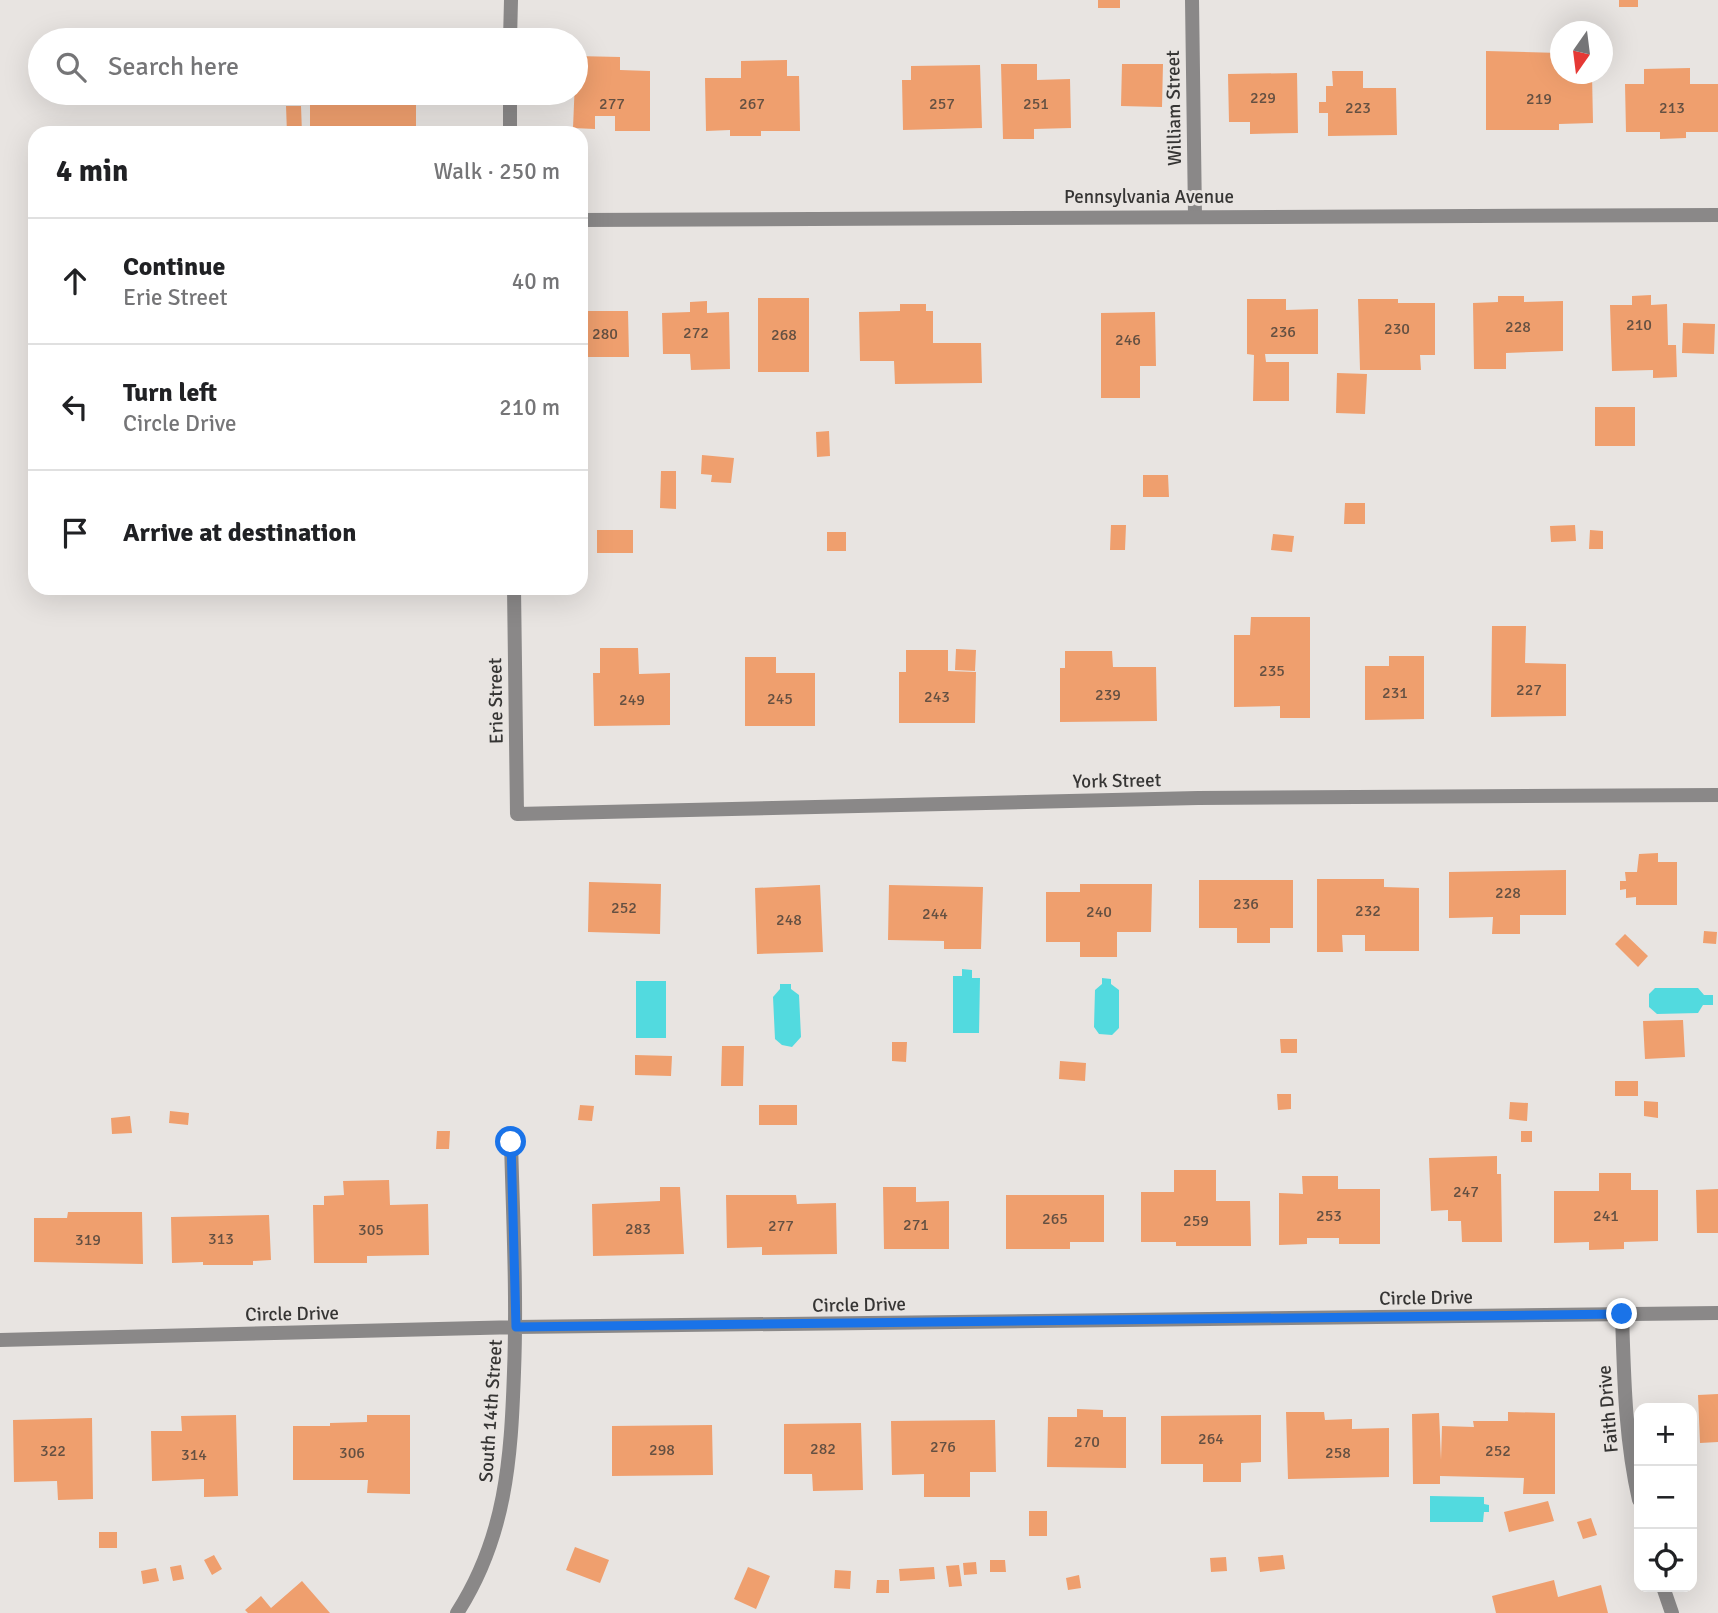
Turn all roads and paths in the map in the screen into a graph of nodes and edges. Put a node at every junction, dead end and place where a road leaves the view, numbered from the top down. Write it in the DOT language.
graph roads {
  1 [pos="511,0"];
  2 [pos="1192,0"];
  3 [pos="510,28"];
  4 [pos="510,105"];
  5 [pos="510,126"];
  6 [pos="1718,215"];
  7 [pos="1195,216"];
  8 [pos="588,220"];
  9 [pos="514,595"];
  10 [pos="1718,795"];
  11 [pos="517,814"];
  12 [pos="511,1142"];
  13 [pos="1718,1313"];
  14 [pos="1622,1314"];
  15 [pos="516,1327"];
  16 [pos="0,1340"];
  17 [pos="1634,1478"];
  18 [pos="1665,1592"];
  19 [pos="457,1613"];
  20 [pos="1672,1613"];
  1 -- 3 [label="street"];
  2 -- 7 [label="street, William Street"];
  4 -- 5 [label="street"];
  6 -- 7 [label="street, Pennsylvania Avenue"];
  7 -- 8 [label="street, Pennsylvania Avenue"];
  9 -- 11 [label="street, Erie Street"];
  10 -- 11 [label="street, York Street"];
  12 -- 15 [label="street"];
  13 -- 14 [label="street, Circle Drive"];
  14 -- 15 [label="street, Circle Drive"];
  14 -- 17 [label="street, Faith Drive"];
  15 -- 16 [label="street, Circle Drive"];
  15 -- 19 [label="street, South 14th Street"];
  18 -- 20 [label="street"];
}
